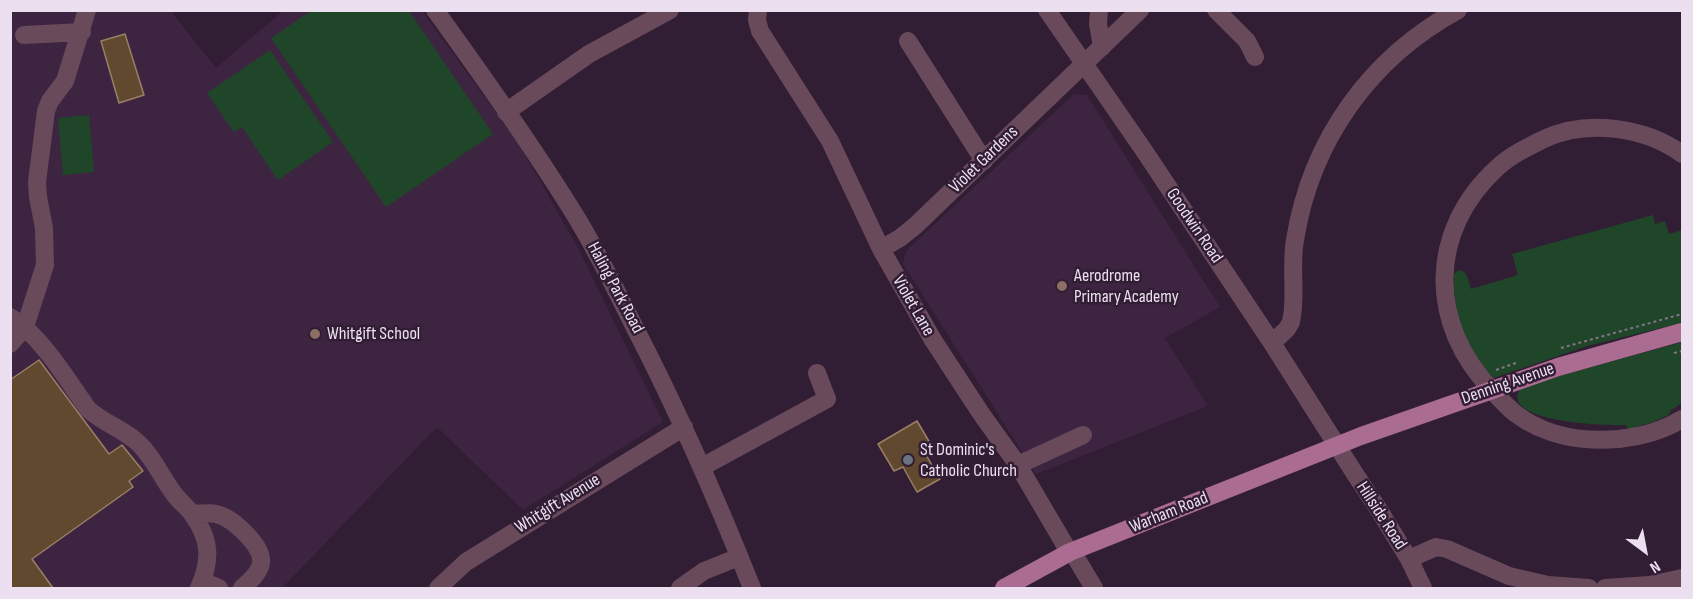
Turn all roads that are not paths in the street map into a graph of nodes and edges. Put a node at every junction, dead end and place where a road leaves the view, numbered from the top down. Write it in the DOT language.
graph roads {
  1 [pos="87,10"];
  2 [pos="670,10"];
  3 [pos="758,10"];
  4 [pos="1047,10"];
  5 [pos="1099,10"];
  6 [pos="1140,10"];
  7 [pos="1216,10"];
  8 [pos="1458,10"];
  9 [pos="442,13"];
  10 [pos="82,32"];
  11 [pos="24,34"];
  12 [pos="908,41"];
  13 [pos="1102,47"];
  14 [pos="1255,57"];
  15 [pos="1083,65"];
  16 [pos="506,112"];
  17 [pos="1683,154"];
  18 [pos="984,161"];
  19 [pos="880,249"];
  20 [pos="18,322"];
  21 [pos="1683,332"];
  22 [pos="1272,343"];
  23 [pos="10,344"];
  24 [pos="817,374"];
  25 [pos="1491,389"];
  26 [pos="1683,419"];
  27 [pos="684,427"];
  28 [pos="1083,435"];
  29 [pos="1337,446"];
  30 [pos="1018,465"];
  31 [pos="702,467"];
  32 [pos="193,514"];
  33 [pos="1070,552"];
  34 [pos="739,556"];
  35 [pos="1409,559"];
  36 [pos="1683,578"];
  37 [pos="207,586"];
  38 [pos="242,588"];
  39 [pos="438,588"];
  40 [pos="680,588"];
  41 [pos="752,588"];
  42 [pos="1004,588"];
  43 [pos="1094,588"];
  44 [pos="1423,588"];
  45 [pos="1589,588"];
  46 [pos="1605,588"];
  1 -- 10 [label="street"];
  2 -- 16 [label="street"];
  3 -- 19 [label="street, Violet Lane"];
  4 -- 15 [label="street, Goodwin Road"];
  5 -- 13 [label="street"];
  6 -- 13 [label="street, Violet Gardens"];
  7 -- 14 [label="street"];
  8 -- 22 [label="street"];
  9 -- 16 [label="street, Haling Park Road"];
  10 -- 11 [label="street"];
  10 -- 20 [label="street"];
  12 -- 18 [label="street"];
  13 -- 15 [label="street, Violet Gardens"];
  15 -- 18 [label="street, Violet Gardens"];
  15 -- 22 [label="street, Goodwin Road"];
  16 -- 27 [label="street, Haling Park Road"];
  17 -- 25 [label="street"];
  18 -- 19 [label="street, Violet Gardens"];
  19 -- 30 [label="street, Violet Lane"];
  20 -- 23 [label="street"];
  20 -- 32 [label="street"];
  21 -- 25 [label="main road, Denning Avenue"];
  22 -- 29 [label="street, Goodwin Road"];
  24 -- 31 [label="street"];
  25 -- 26 [label="street"];
  25 -- 29 [label="main road, Denning Avenue"];
  27 -- 31 [label="street, Haling Park Road"];
  27 -- 39 [label="street, Whitgift Avenue"];
  28 -- 30 [label="street"];
  29 -- 33 [label="main road, Warham Road"];
  29 -- 35 [label="street, Hillside Road"];
  30 -- 33 [label="street, Violet Lane"];
  31 -- 34 [label="street, Haling Park Road"];
  32 -- 37 [label="street"];
  32 -- 38 [label="street"];
  33 -- 42 [label="main road, Warham Road"];
  33 -- 43 [label="street, Violet Lane"];
  34 -- 40 [label="street"];
  34 -- 41 [label="street, Haling Park Road"];
  35 -- 44 [label="street, Hillside Road"];
  35 -- 45 [label="street"];
  36 -- 46 [label="street"];
}
